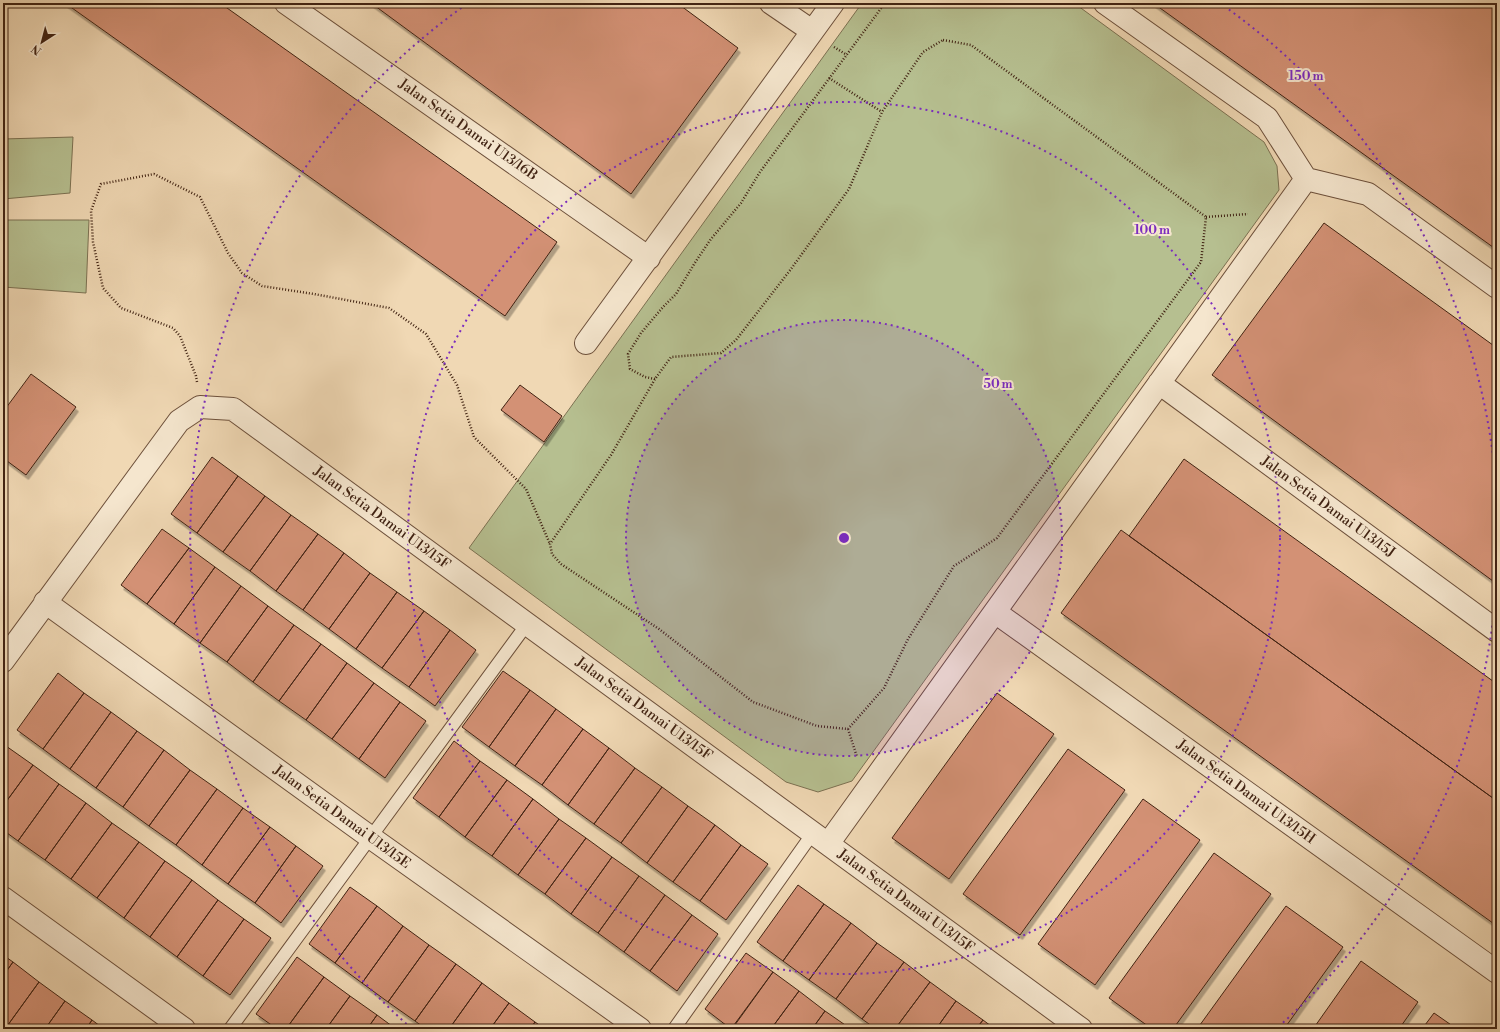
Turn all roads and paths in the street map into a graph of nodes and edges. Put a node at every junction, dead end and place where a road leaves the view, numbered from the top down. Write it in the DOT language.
graph roads {
  1 [pos="286,3"];
  2 [pos="771,3"];
  3 [pos="832,3"];
  4 [pos="885,3"];
  5 [pos="1106,3"];
  6 [pos="812,32"];
  7 [pos="829,78"];
  8 [pos="882,112"];
  9 [pos="1306,180"];
  10 [pos="1206,218"];
  11 [pos="1275,222"];
  12 [pos="649,258"];
  13 [pos="1497,287"];
  14 [pos="586,343"];
  15 [pos="655,379"];
  16 [pos="1159,383"];
  17 [pos="200,407"];
  18 [pos="550,544"];
  19 [pos="45,602"];
  20 [pos="995,612"];
  21 [pos="527,624"];
  22 [pos="1497,631"];
  23 [pos="3,661"];
  24 [pos="370,837"];
  25 [pos="820,838"];
  26 [pos="3,898"];
  27 [pos="1497,972"];
  28 [pos="184,1029"];
  29 [pos="230,1029"];
  30 [pos="640,1029"];
  31 [pos="674,1029"];
  32 [pos="1081,1029"];
  1 -- 12 [label="street, Jalan Setia Damai U13/16B"];
  2 -- 6 [label="street"];
  3 -- 6 [label="street"];
  4 -- 7 [label="path"];
  5 -- 9 [label="street"];
  6 -- 12 [label="street"];
  7 -- 8 [label="path"];
  7 -- 15 [label="path"];
  8 -- 10 [label="path"];
  8 -- 15 [label="path"];
  9 -- 11 [label="street"];
  9 -- 13 [label="street"];
  10 -- 11 [label="path"];
  10 -- 18 [label="path"];
  11 -- 16 [label="street"];
  12 -- 14 [label="street"];
  15 -- 18 [label="path"];
  16 -- 20 [label="street"];
  16 -- 22 [label="street, Jalan Setia Damai U13/15J"];
  17 -- 18 [label="path"];
  17 -- 19 [label="street"];
  17 -- 21 [label="street, Jalan Setia Damai U13/15F"];
  19 -- 23 [label="street"];
  19 -- 24 [label="street, Jalan Setia Damai U13/15E"];
  20 -- 25 [label="street"];
  20 -- 27 [label="street, Jalan Setia Damai U13/15H"];
  21 -- 24 [label="lane"];
  21 -- 25 [label="street, Jalan Setia Damai U13/15F"];
  24 -- 29 [label="lane"];
  24 -- 30 [label="street, Jalan Setia Damai U13/15E"];
  25 -- 31 [label="lane"];
  25 -- 32 [label="street, Jalan Setia Damai U13/15F"];
  26 -- 28 [label="street"];
}
